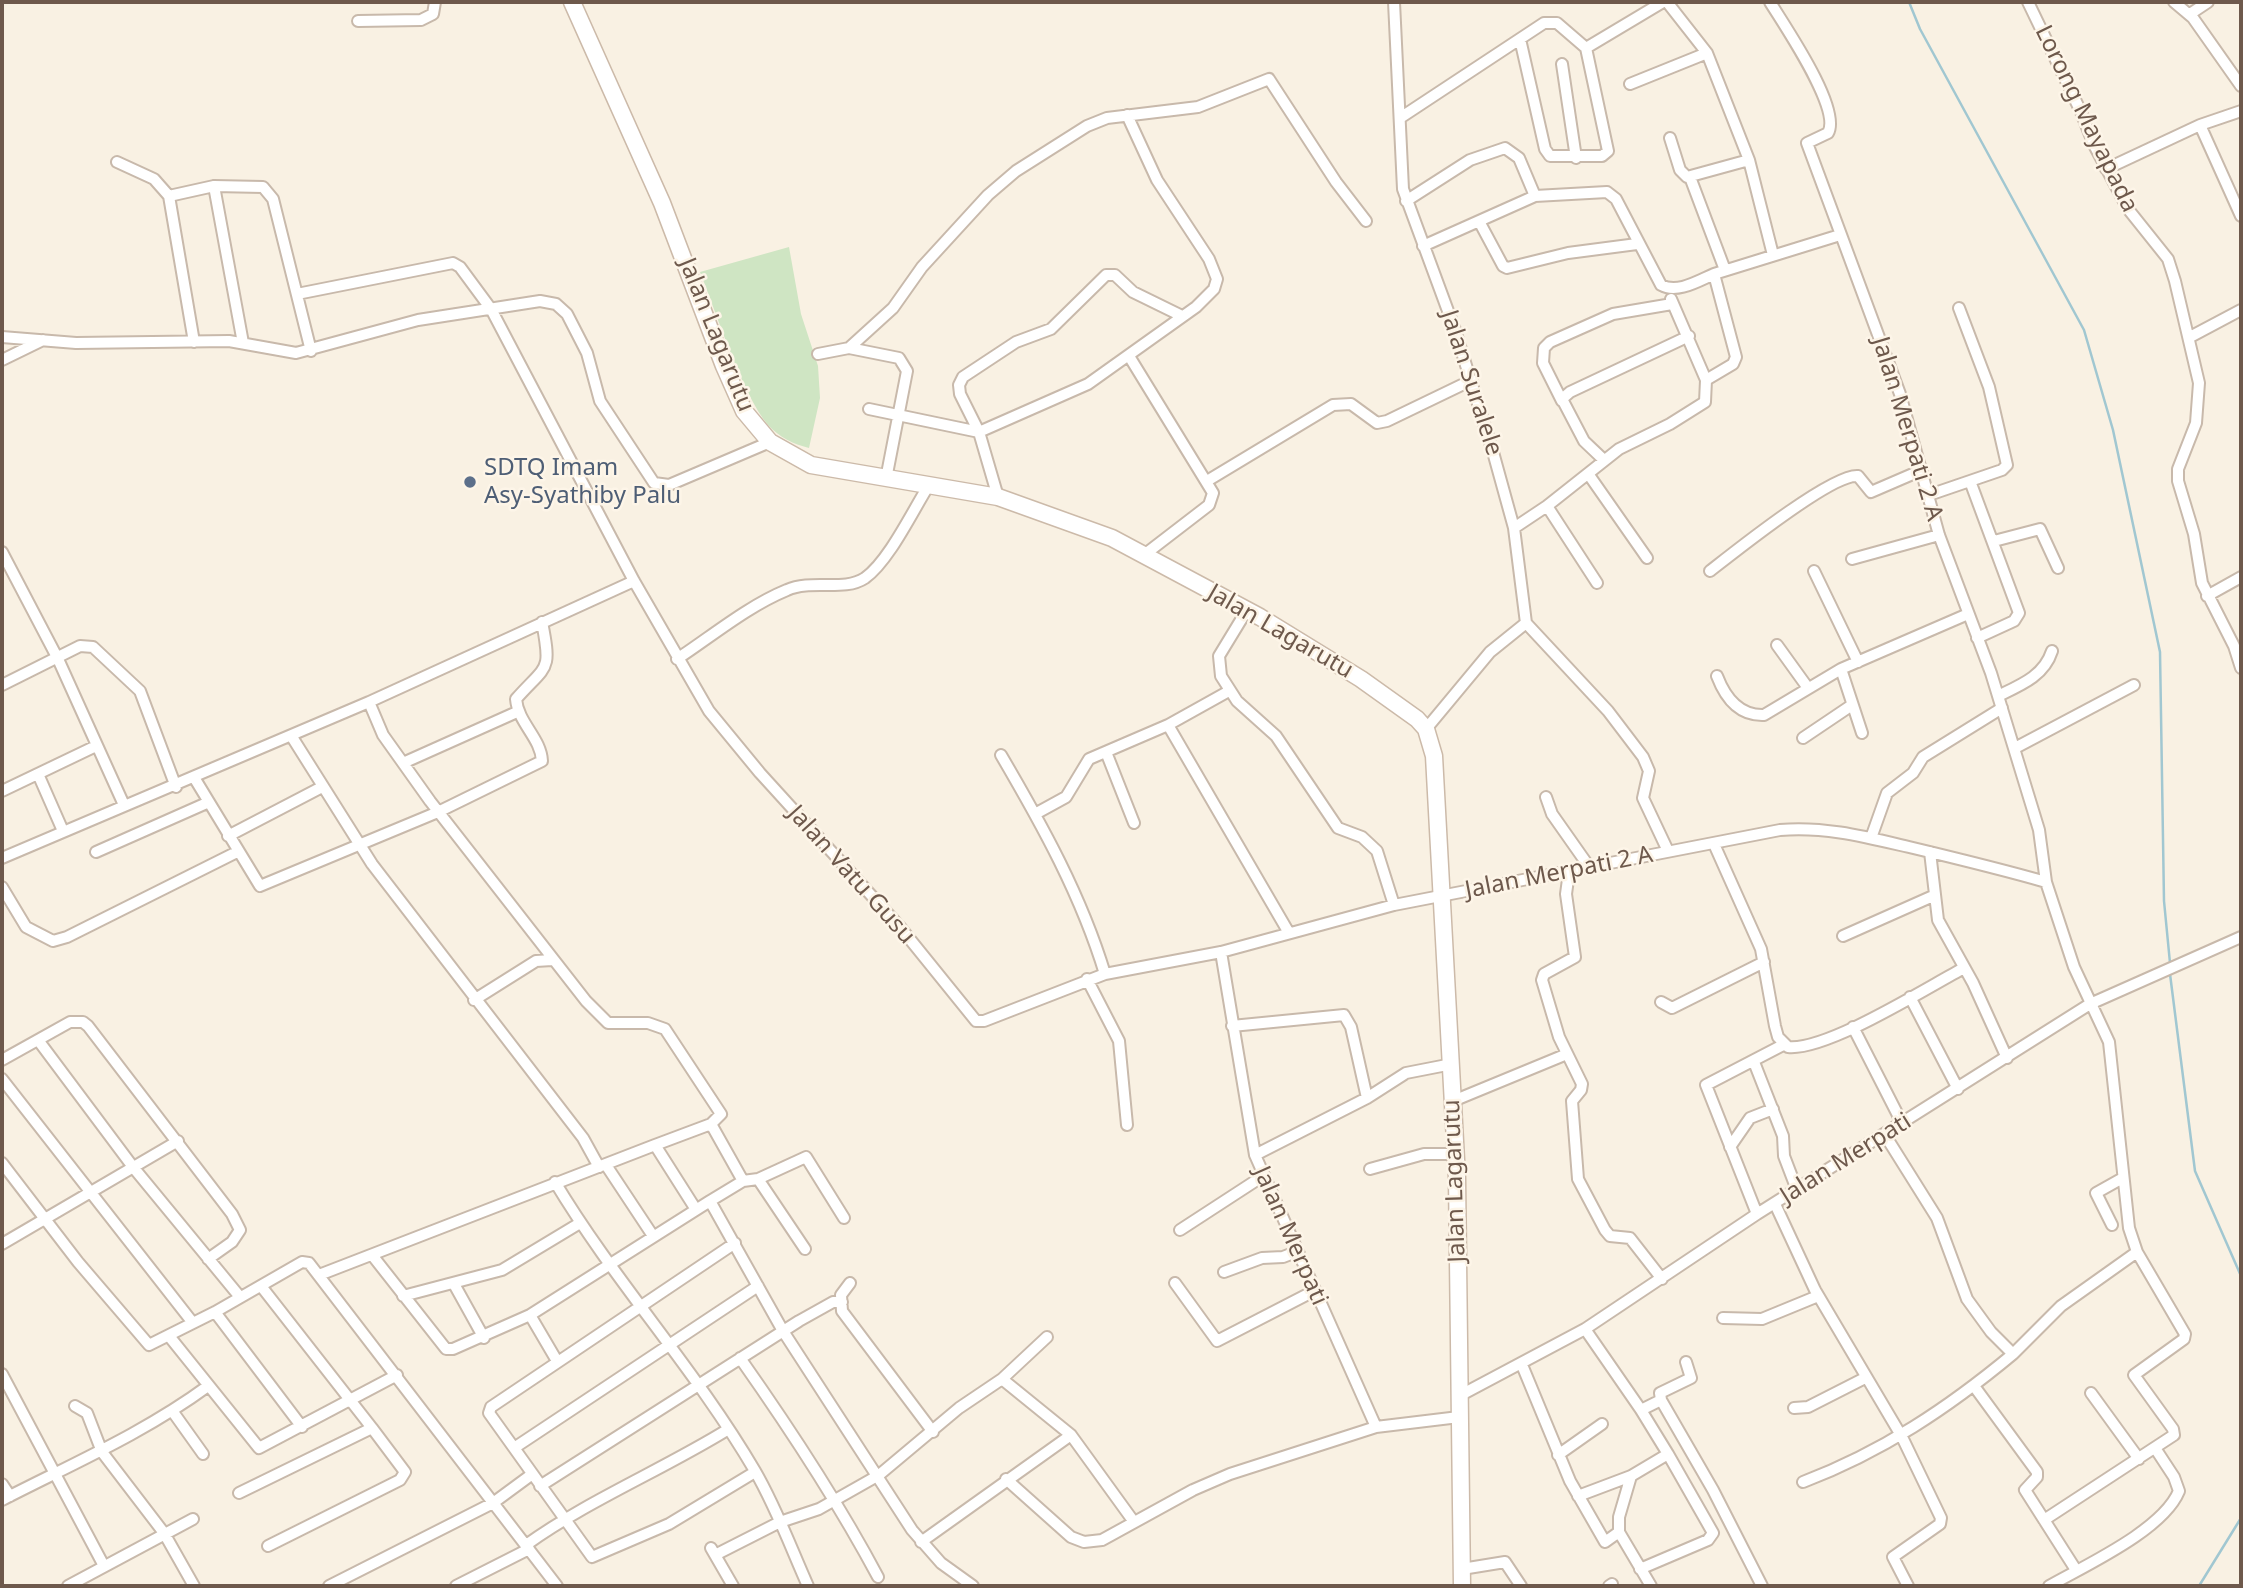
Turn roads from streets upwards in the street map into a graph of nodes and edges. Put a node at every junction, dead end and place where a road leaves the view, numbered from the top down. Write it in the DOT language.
graph roads {
  1 [pos="435,2"];
  2 [pos="572,2"];
  3 [pos="1394,2"];
  4 [pos="1665,2"];
  5 [pos="1770,2"];
  6 [pos="2028,2"];
  7 [pos="2174,2"];
  8 [pos="2208,2"];
  9 [pos="2190,14"];
  10 [pos="358,21"];
  11 [pos="1520,39"];
  12 [pos="1586,48"];
  13 [pos="1707,53"];
  14 [pos="1562,64"];
  15 [pos="1630,84"];
  16 [pos="2241,86"];
  17 [pos="2241,111"];
  18 [pos="1127,115"];
  19 [pos="1400,118"];
  20 [pos="2200,125"];
  21 [pos="1670,138"];
  22 [pos="1576,158"];
  23 [pos="1749,160"];
  24 [pos="117,162"];
  25 [pos="2106,169"];
  26 [pos="1690,177"];
  27 [pos="214,186"];
  28 [pos="169,196"];
  29 [pos="1535,196"];
  30 [pos="1406,201"];
  31 [pos="2241,216"];
  32 [pos="1366,221"];
  33 [pos="1480,223"];
  34 [pos="1840,235"];
  35 [pos="1637,244"];
  36 [pos="1423,246"];
  37 [pos="1773,255"];
  38 [pos="1720,272"];
  39 [pos="1670,290"];
  40 [pos="297,294"];
  41 [pos="1672,304"];
  42 [pos="1959,308"];
  43 [pos="491,309"];
  44 [pos="2241,310"];
  45 [pos="1182,316"];
  46 [pos="1689,336"];
  47 [pos="2,337"];
  48 [pos="2190,337"];
  49 [pos="43,340"];
  50 [pos="194,342"];
  51 [pos="243,343"];
  52 [pos="849,348"];
  53 [pos="311,351"];
  54 [pos="818,354"];
  55 [pos="1129,356"];
  56 [pos="2,360"];
  57 [pos="1472,380"];
  58 [pos="1706,380"];
  59 [pos="1562,401"];
  60 [pos="869,409"];
  61 [pos="898,416"];
  62 [pos="979,432"];
  63 [pos="770,442"];
  64 [pos="1604,460"];
  65 [pos="1922,470"];
  66 [pos="1589,475"];
  67 [pos="886,479"];
  68 [pos="1207,481"];
  69 [pos="1970,481"];
  70 [pos="929,485"];
  71 [pos="1929,495"];
  72 [pos="998,497"];
  73 [pos="1547,506"];
  74 [pos="1514,528"];
  75 [pos="1939,535"];
  76 [pos="1994,541"];
  77 [pos="2,552"];
  78 [pos="1144,555"];
  79 [pos="1647,558"];
  80 [pos="1852,559"];
  81 [pos="2058,568"];
  82 [pos="1710,571"];
  83 [pos="1814,571"];
  84 [pos="2241,577"];
  85 [pos="634,581"];
  86 [pos="1597,583"];
  87 [pos="2207,596"];
  88 [pos="1247,610"];
  89 [pos="1968,614"];
  90 [pos="542,622"];
  91 [pos="1526,623"];
  92 [pos="1978,638"];
  93 [pos="2238,644"];
  94 [pos="1777,645"];
  95 [pos="2052,651"];
  96 [pos="58,659"];
  97 [pos="677,659"];
  98 [pos="1858,662"];
  99 [pos="2241,668"];
  100 [pos="1841,670"];
  101 [pos="1717,676"];
  102 [pos="2,685"];
  103 [pos="2134,685"];
  104 [pos="1808,688"];
  105 [pos="1229,691"];
  106 [pos="1998,695"];
  107 [pos="369,702"];
  108 [pos="1852,705"];
  109 [pos="2002,708"];
  110 [pos="517,712"];
  111 [pos="1168,725"];
  112 [pos="1426,729"];
  113 [pos="1862,733"];
  114 [pos="292,737"];
  115 [pos="1803,738"];
  116 [pos="96,746"];
  117 [pos="2015,748"];
  118 [pos="1106,752"];
  119 [pos="1000,755"];
  120 [pos="403,763"];
  121 [pos="38,774"];
  122 [pos="195,779"];
  123 [pos="176,787"];
  124 [pos="322,787"];
  125 [pos="2,791"];
  126 [pos="1546,797"];
  127 [pos="209,802"];
  128 [pos="124,805"];
  129 [pos="438,812"];
  130 [pos="1035,814"];
  131 [pos="1133,823"];
  132 [pos="63,831"];
  133 [pos="228,836"];
  134 [pos="1871,838"];
  135 [pos="1714,844"];
  136 [pos="360,846"];
  137 [pos="1668,851"];
  138 [pos="96,852"];
  139 [pos="237,852"];
  140 [pos="1930,852"];
  141 [pos="2,858"];
  142 [pos="1590,868"];
  143 [pos="1569,872"];
  144 [pos="2046,882"];
  145 [pos="2,887"];
  146 [pos="1933,896"];
  147 [pos="1441,897"];
  148 [pos="1394,905"];
  149 [pos="1289,933"];
  150 [pos="1843,936"];
  151 [pos="2241,937"];
  152 [pos="1221,952"];
  153 [pos="552,960"];
  154 [pos="1765,962"];
  155 [pos="1964,968"];
  156 [pos="1105,974"];
  157 [pos="1087,979"];
  158 [pos="1910,997"];
  159 [pos="474,1000"];
  160 [pos="1661,1002"];
  161 [pos="2090,1004"];
  162 [pos="1232,1026"];
  163 [pos="1853,1027"];
  164 [pos="38,1040"];
  165 [pos="1783,1045"];
  166 [pos="1567,1054"];
  167 [pos="2007,1058"];
  168 [pos="2,1060"];
  169 [pos="1754,1062"];
  170 [pos="1451,1064"];
  171 [pos="2,1079"];
  172 [pos="1958,1089"];
  173 [pos="1367,1098"];
  174 [pos="1453,1101"];
  175 [pos="1773,1109"];
  176 [pos="1902,1123"];
  177 [pos="711,1124"];
  178 [pos="1127,1125"];
  179 [pos="1885,1135"];
  180 [pos="178,1141"];
  181 [pos="655,1145"];
  182 [pos="1730,1147"];
  183 [pos="1456,1154"];
  184 [pos="1255,1155"];
  185 [pos="2,1163"];
  186 [pos="602,1166"];
  187 [pos="133,1167"];
  188 [pos="1370,1169"];
  189 [pos="1263,1175"];
  190 [pos="758,1179"];
  191 [pos="2121,1179"];
  192 [pos="743,1181"];
  193 [pos="555,1182"];
  194 [pos="1797,1190"];
  195 [pos="89,1193"];
  196 [pos="710,1201"];
  197 [pos="1775,1204"];
  198 [pos="695,1208"];
  199 [pos="1757,1214"];
  200 [pos="844,1217"];
  201 [pos="44,1219"];
  202 [pos="580,1223"];
  203 [pos="2112,1225"];
  204 [pos="1180,1230"];
  205 [pos="653,1236"];
  206 [pos="735,1243"];
  207 [pos="2,1244"];
  208 [pos="805,1249"];
  209 [pos="1296,1252"];
  210 [pos="2137,1252"];
  211 [pos="372,1255"];
  212 [pos="208,1259"];
  213 [pos="610,1265"];
  214 [pos="1224,1272"];
  215 [pos="319,1275"];
  216 [pos="1662,1279"];
  217 [pos="850,1283"];
  218 [pos="1175,1283"];
  219 [pos="453,1284"];
  220 [pos="261,1286"];
  221 [pos="758,1286"];
  222 [pos="1314,1291"];
  223 [pos="403,1296"];
  224 [pos="1818,1296"];
  225 [pos="240,1297"];
  226 [pos="842,1302"];
  227 [pos="638,1306"];
  228 [pos="215,1312"];
  229 [pos="530,1315"];
  230 [pos="1723,1318"];
  231 [pos="192,1323"];
  232 [pos="1586,1329"];
  233 [pos="783,1331"];
  234 [pos="169,1336"];
  235 [pos="1047,1337"];
  236 [pos="484,1338"];
  237 [pos="668,1346"];
  238 [pos="2013,1354"];
  239 [pos="740,1359"];
  240 [pos="556,1361"];
  241 [pos="1686,1362"];
  242 [pos="1522,1365"];
  243 [pos="2,1374"];
  244 [pos="397,1375"];
  245 [pos="1866,1378"];
  246 [pos="1002,1379"];
  247 [pos="208,1386"];
  248 [pos="1974,1386"];
  249 [pos="699,1388"];
  250 [pos="2091,1394"];
  251 [pos="1459,1396"];
  252 [pos="1661,1399"];
  253 [pos="349,1400"];
  254 [pos="75,1406"];
  255 [pos="1794,1408"];
  256 [pos="1642,1410"];
  257 [pos="173,1412"];
  258 [pos="1460,1417"];
  259 [pos="1602,1424"];
  260 [pos="302,1427"];
  261 [pos="1376,1427"];
  262 [pos="372,1428"];
  263 [pos="727,1430"];
  264 [pos="933,1432"];
  265 [pos="1071,1435"];
  266 [pos="1902,1437"];
  267 [pos="514,1448"];
  268 [pos="2155,1448"];
  269 [pos="102,1452"];
  270 [pos="203,1454"];
  271 [pos="1668,1454"];
  272 [pos="1558,1455"];
  273 [pos="2139,1460"];
  274 [pos="755,1472"];
  275 [pos="56,1474"];
  276 [pos="531,1475"];
  277 [pos="879,1475"];
  278 [pos="1632,1476"];
  279 [pos="1006,1479"];
  280 [pos="1803,1482"];
  281 [pos="2,1484"];
  282 [pos="540,1486"];
  283 [pos="239,1493"];
  284 [pos="1578,1496"];
  285 [pos="6,1498"];
  286 [pos="835,1501"];
  287 [pos="493,1503"];
  288 [pos="192,1519"];
  289 [pos="564,1520"];
  290 [pos="2044,1520"];
  291 [pos="780,1522"];
  292 [pos="1134,1522"];
  293 [pos="1619,1532"];
  294 [pos="164,1533"];
  295 [pos="921,1542"];
  296 [pos="268,1546"];
  297 [pos="527,1547"];
  298 [pos="104,1566"];
  299 [pos="1462,1569"];
  300 [pos="1640,1569"];
  301 [pos="2076,1570"];
  302 [pos="878,1577"];
  303 [pos="188,1584"];
  304 [pos="68,1586"];
  305 [pos="329,1586"];
  306 [pos="456,1586"];
  307 [pos="557,1586"];
  308 [pos="733,1586"];
  309 [pos="808,1586"];
  310 [pos="973,1586"];
  311 [pos="1462,1586"];
  312 [pos="1521,1586"];
  313 [pos="1651,1586"];
  314 [pos="1762,1586"];
  315 [pos="1908,1586"];
  316 [pos="2049,1586"];
  1 -- 10 [label="street"];
  2 -- 63 [label="street, Jalan Lagarutu"];
  3 -- 19 [label="street, Jalan Suralele"];
  4 -- 12 [label="street"];
  4 -- 13 [label="street"];
  5 -- 34 [label="street, Jalan Merpati 2 A"];
  6 -- 25 [label="street, Lorong Mayapada"];
  7 -- 9 [label="street"];
  8 -- 9 [label="street"];
  9 -- 16 [label="street"];
  11 -- 12 [label="street"];
  11 -- 19 [label="street"];
  11 -- 22 [label="street"];
  12 -- 22 [label="street"];
  13 -- 15 [label="street"];
  13 -- 23 [label="street"];
  14 -- 22 [label="street"];
  17 -- 20 [label="street"];
  18 -- 32 [label="street"];
  18 -- 45 [label="street"];
  18 -- 52 [label="street"];
  19 -- 30 [label="street, Jalan Suralele"];
  20 -- 25 [label="street"];
  20 -- 31 [label="street"];
  21 -- 26 [label="street"];
  23 -- 26 [label="street"];
  23 -- 37 [label="street"];
  24 -- 28 [label="street"];
  25 -- 48 [label="street, Lorong Mayapada"];
  26 -- 38 [label="street"];
  27 -- 28 [label="street"];
  27 -- 40 [label="street"];
  27 -- 51 [label="street"];
  28 -- 50 [label="street"];
  29 -- 30 [label="street"];
  29 -- 33 [label="street"];
  29 -- 35 [label="street"];
  30 -- 36 [label="street, Jalan Suralele"];
  33 -- 35 [label="street"];
  33 -- 36 [label="street"];
  34 -- 37 [label="street"];
  34 -- 65 [label="street, Jalan Merpati 2 A"];
  35 -- 39 [label="street"];
  36 -- 57 [label="street, Jalan Suralele"];
  37 -- 38 [label="street"];
  38 -- 39 [label="street"];
  38 -- 58 [label="street"];
  39 -- 41 [label="street"];
  40 -- 43 [label="street, Jalan Vatu Gusu"];
  40 -- 53 [label="street"];
  41 -- 46 [label="street"];
  41 -- 59 [label="street"];
  42 -- 69 [label="street"];
  43 -- 53 [label="street"];
  43 -- 63 [label="street"];
  43 -- 85 [label="street, Jalan Vatu Gusu"];
  44 -- 48 [label="street"];
  45 -- 55 [label="street"];
  45 -- 62 [label="street"];
  46 -- 58 [label="street"];
  46 -- 59 [label="street"];
  47 -- 49 [label="street"];
  48 -- 87 [label="street, Lorong Mayapada"];
  49 -- 50 [label="street"];
  49 -- 56 [label="street"];
  50 -- 51 [label="street"];
  51 -- 53 [label="street"];
  52 -- 54 [label="street"];
  52 -- 61 [label="street"];
  55 -- 62 [label="street"];
  55 -- 68 [label="street"];
  57 -- 68 [label="street"];
  57 -- 74 [label="street, Jalan Suralele"];
  58 -- 64 [label="street"];
  59 -- 64 [label="street"];
  60 -- 61 [label="street"];
  61 -- 62 [label="street"];
  61 -- 67 [label="street"];
  62 -- 72 [label="street"];
  63 -- 67 [label="street, Jalan Lagarutu"];
  64 -- 66 [label="street"];
  65 -- 71 [label="street, Jalan Merpati 2 A"];
  65 -- 82 [label="street"];
  66 -- 73 [label="street"];
  66 -- 79 [label="street"];
  67 -- 70 [label="street, Jalan Lagarutu"];
  68 -- 78 [label="street"];
  69 -- 71 [label="street"];
  69 -- 76 [label="street"];
  70 -- 72 [label="street, Jalan Lagarutu"];
  70 -- 97 [label="street"];
  71 -- 75 [label="street, Jalan Merpati 2 A"];
  72 -- 78 [label="street, Jalan Lagarutu"];
  73 -- 74 [label="street"];
  73 -- 86 [label="street"];
  74 -- 91 [label="street, Jalan Suralele"];
  75 -- 80 [label="street"];
  75 -- 89 [label="street, Jalan Merpati 2 A"];
  76 -- 81 [label="street"];
  76 -- 92 [label="street"];
  77 -- 96 [label="street"];
  78 -- 88 [label="street, Jalan Lagarutu"];
  83 -- 98 [label="street"];
  84 -- 87 [label="street"];
  85 -- 90 [label="street"];
  85 -- 97 [label="street, Jalan Vatu Gusu"];
  87 -- 93 [label="street, Lorong Mayapada"];
  88 -- 105 [label="street"];
  88 -- 112 [label="street, Jalan Lagarutu"];
  89 -- 92 [label="street, Jalan Merpati 2 A"];
  89 -- 98 [label="street"];
  90 -- 107 [label="street"];
  90 -- 110 [label="street"];
  91 -- 112 [label="street"];
  91 -- 137 [label="street"];
  92 -- 106 [label="street, Jalan Merpati 2 A"];
  93 -- 99 [label="street, Lorong Mayapada"];
  94 -- 104 [label="street"];
  95 -- 106 [label="street"];
  96 -- 102 [label="street"];
  96 -- 116 [label="street"];
  96 -- 123 [label="street"];
  97 -- 157 [label="street, Jalan Vatu Gusu"];
  98 -- 100 [label="street"];
  100 -- 104 [label="street"];
  100 -- 108 [label="street"];
  101 -- 104 [label="street"];
  103 -- 117 [label="street"];
  105 -- 111 [label="street"];
  105 -- 148 [label="street"];
  106 -- 109 [label="street, Jalan Merpati 2 A"];
  107 -- 114 [label="street"];
  107 -- 120 [label="street"];
  108 -- 113 [label="street"];
  108 -- 115 [label="street"];
  109 -- 117 [label="street, Jalan Merpati 2 A"];
  109 -- 134 [label="street"];
  110 -- 120 [label="street"];
  110 -- 129 [label="street"];
  111 -- 118 [label="street"];
  111 -- 149 [label="street"];
  112 -- 147 [label="street, Jalan Lagarutu"];
  114 -- 122 [label="street"];
  114 -- 124 [label="street"];
  116 -- 121 [label="street"];
  116 -- 128 [label="street"];
  117 -- 144 [label="street, Jalan Merpati 2 A"];
  118 -- 130 [label="street"];
  118 -- 131 [label="street"];
  119 -- 130 [label="street"];
  120 -- 129 [label="street"];
  121 -- 125 [label="street"];
  121 -- 132 [label="street"];
  122 -- 123 [label="street"];
  122 -- 127 [label="street"];
  123 -- 128 [label="street"];
  124 -- 133 [label="street"];
  124 -- 136 [label="street"];
  126 -- 142 [label="street"];
  127 -- 133 [label="street"];
  127 -- 138 [label="street"];
  128 -- 132 [label="street"];
  129 -- 136 [label="street"];
  129 -- 153 [label="street"];
  130 -- 156 [label="street"];
  132 -- 141 [label="street"];
  133 -- 139 [label="street"];
  134 -- 135 [label="street, Jalan Merpati 2 A"];
  134 -- 140 [label="street, Jalan Merpati 2 A"];
  135 -- 137 [label="street, Jalan Merpati 2 A"];
  135 -- 154 [label="street"];
  136 -- 139 [label="street"];
  136 -- 159 [label="street"];
  137 -- 142 [label="street, Jalan Merpati 2 A"];
  139 -- 145 [label="street"];
  140 -- 144 [label="street, Jalan Merpati 2 A"];
  140 -- 146 [label="street"];
  142 -- 143 [label="street, Jalan Merpati 2 A"];
  143 -- 147 [label="street, Jalan Merpati 2 A"];
  143 -- 166 [label="street"];
  144 -- 161 [label="street, Jalan Merpati 2 A"];
  146 -- 150 [label="street"];
  146 -- 155 [label="street"];
  147 -- 148 [label="street, Jalan Vatu Gusu"];
  147 -- 170 [label="street, Jalan Lagarutu"];
  148 -- 149 [label="street, Jalan Vatu Gusu"];
  149 -- 152 [label="street, Jalan Vatu Gusu"];
  151 -- 161 [label="street, Jalan Merpati"];
  152 -- 156 [label="street, Jalan Vatu Gusu"];
  152 -- 162 [label="street, Jalan Merpati"];
  153 -- 159 [label="street"];
  153 -- 177 [label="street"];
  154 -- 160 [label="street"];
  154 -- 165 [label="street"];
  155 -- 158 [label="street"];
  155 -- 167 [label="street"];
  156 -- 157 [label="street, Jalan Vatu Gusu"];
  157 -- 178 [label="street"];
  158 -- 163 [label="street"];
  158 -- 172 [label="street"];
  159 -- 186 [label="street"];
  161 -- 167 [label="street, Jalan Merpati"];
  161 -- 191 [label="street, Jalan Merpati 2 A"];
  162 -- 173 [label="street"];
  162 -- 184 [label="street, Jalan Merpati"];
  163 -- 165 [label="street"];
  163 -- 176 [label="street"];
  164 -- 168 [label="street"];
  164 -- 180 [label="street"];
  164 -- 187 [label="street"];
  165 -- 169 [label="street"];
  166 -- 174 [label="street"];
  166 -- 216 [label="street"];
  167 -- 172 [label="street, Jalan Merpati"];
  169 -- 175 [label="street"];
  169 -- 182 [label="street"];
  170 -- 173 [label="street"];
  170 -- 174 [label="street, Jalan Lagarutu"];
  171 -- 195 [label="street"];
  172 -- 176 [label="street, Jalan Merpati"];
  173 -- 184 [label="street"];
  174 -- 183 [label="street, Jalan Lagarutu"];
  175 -- 182 [label="street"];
  175 -- 194 [label="street"];
  176 -- 179 [label="street, Jalan Merpati"];
  177 -- 181 [label="street"];
  177 -- 192 [label="street"];
  179 -- 194 [label="street, Jalan Merpati"];
  179 -- 238 [label="street"];
  180 -- 187 [label="street"];
  180 -- 212 [label="street"];
  181 -- 186 [label="street"];
  181 -- 198 [label="street"];
  182 -- 199 [label="street"];
  183 -- 188 [label="street"];
  183 -- 251 [label="street, Jalan Lagarutu"];
  184 -- 189 [label="street, Jalan Merpati"];
  185 -- 201 [label="street"];
  186 -- 193 [label="street"];
  186 -- 205 [label="street"];
  187 -- 195 [label="street"];
  187 -- 212 [label="street"];
  189 -- 204 [label="street"];
  189 -- 209 [label="street, Jalan Merpati"];
  190 -- 192 [label="street"];
  190 -- 200 [label="street"];
  190 -- 208 [label="street"];
  191 -- 203 [label="street"];
  191 -- 210 [label="street, Jalan Merpati 2 A"];
  192 -- 196 [label="street"];
  193 -- 202 [label="street"];
  193 -- 211 [label="street"];
  194 -- 197 [label="street, Jalan Merpati"];
  195 -- 201 [label="street"];
  195 -- 231 [label="street"];
  196 -- 198 [label="street"];
  196 -- 206 [label="street"];
  197 -- 199 [label="street, Jalan Merpati"];
  197 -- 224 [label="street"];
  198 -- 205 [label="street"];
  199 -- 216 [label="street, Jalan Merpati"];
  201 -- 207 [label="street"];
  201 -- 234 [label="street"];
  202 -- 213 [label="street"];
  202 -- 219 [label="street"];
  205 -- 213 [label="street"];
  206 -- 221 [label="street"];
  206 -- 227 [label="street"];
  209 -- 214 [label="street"];
  209 -- 222 [label="street, Jalan Merpati"];
  210 -- 238 [label="street"];
  210 -- 268 [label="street, Jalan Merpati 2 A"];
  211 -- 215 [label="street"];
  211 -- 223 [label="street"];
  212 -- 225 [label="street"];
  213 -- 227 [label="street"];
  213 -- 229 [label="street"];
  215 -- 220 [label="street"];
  215 -- 244 [label="street"];
  216 -- 232 [label="street, Jalan Merpati"];
  217 -- 226 [label="street"];
  218 -- 222 [label="street"];
  219 -- 223 [label="street"];
  219 -- 236 [label="street"];
  220 -- 225 [label="street"];
  220 -- 253 [label="street"];
  221 -- 233 [label="street"];
  221 -- 237 [label="street"];
  222 -- 261 [label="street, Jalan Merpati"];
  223 -- 236 [label="street"];
  224 -- 230 [label="street"];
  224 -- 245 [label="street"];
  225 -- 228 [label="street"];
  226 -- 233 [label="street"];
  226 -- 264 [label="street"];
  227 -- 237 [label="street"];
  227 -- 240 [label="street"];
  228 -- 231 [label="street"];
  228 -- 260 [label="street"];
  229 -- 236 [label="street"];
  229 -- 240 [label="street"];
  231 -- 234 [label="street"];
  232 -- 242 [label="street, Jalan Merpati"];
  232 -- 256 [label="street"];
  233 -- 239 [label="street"];
  233 -- 277 [label="street"];
  234 -- 247 [label="street"];
  235 -- 246 [label="street"];
  237 -- 249 [label="street"];
  237 -- 267 [label="street"];
  238 -- 248 [label="street"];
  239 -- 249 [label="street"];
  239 -- 286 [label="street"];
  240 -- 267 [label="street"];
  241 -- 252 [label="street"];
  242 -- 251 [label="street, Jalan Merpati"];
  242 -- 272 [label="street"];
  243 -- 275 [label="street"];
  244 -- 253 [label="street"];
  244 -- 287 [label="street"];
  245 -- 255 [label="street"];
  245 -- 266 [label="street"];
  246 -- 264 [label="street"];
  246 -- 265 [label="street"];
  247 -- 257 [label="street"];
  247 -- 260 [label="street"];
  248 -- 266 [label="street"];
  248 -- 290 [label="street"];
  249 -- 263 [label="street"];
  249 -- 282 [label="street"];
  250 -- 273 [label="street"];
  251 -- 258 [label="street, Jalan Lagarutu"];
  252 -- 256 [label="street"];
  252 -- 314 [label="street"];
  253 -- 260 [label="street"];
  253 -- 262 [label="street"];
  254 -- 269 [label="street"];
  256 -- 271 [label="street"];
  257 -- 269 [label="street"];
  257 -- 270 [label="street"];
  258 -- 261 [label="street"];
  258 -- 299 [label="street, Jalan Lagarutu"];
  259 -- 272 [label="street"];
  261 -- 292 [label="street"];
  262 -- 283 [label="street"];
  262 -- 296 [label="street"];
  263 -- 274 [label="street"];
  263 -- 289 [label="street"];
  264 -- 277 [label="street"];
  265 -- 279 [label="street"];
  265 -- 292 [label="street"];
  266 -- 280 [label="street"];
  266 -- 315 [label="street"];
  267 -- 276 [label="street"];
  268 -- 273 [label="street"];
  268 -- 301 [label="street"];
  269 -- 275 [label="street"];
  269 -- 294 [label="street"];
  271 -- 278 [label="street"];
  271 -- 300 [label="street"];
  272 -- 284 [label="street"];
  273 -- 290 [label="street"];
  274 -- 289 [label="street"];
  274 -- 291 [label="street"];
  275 -- 285 [label="street"];
  275 -- 298 [label="street"];
  276 -- 282 [label="street"];
  276 -- 287 [label="street"];
  277 -- 286 [label="street"];
  277 -- 295 [label="street"];
  278 -- 284 [label="street"];
  278 -- 293 [label="street"];
  279 -- 292 [label="street"];
  279 -- 295 [label="street"];
  281 -- 285 [label="street"];
  282 -- 289 [label="street"];
  284 -- 293 [label="street"];
  286 -- 291 [label="street"];
  286 -- 302 [label="street"];
  287 -- 297 [label="street"];
  287 -- 305 [label="street"];
  288 -- 294 [label="street"];
  289 -- 297 [label="street"];
  290 -- 301 [label="street"];
  291 -- 308 [label="street"];
  291 -- 309 [label="street"];
  293 -- 300 [label="street"];
  294 -- 298 [label="street"];
  294 -- 303 [label="street"];
  295 -- 310 [label="street"];
  297 -- 306 [label="street"];
  297 -- 307 [label="street"];
  298 -- 304 [label="street"];
  299 -- 311 [label="street, Jalan Lagarutu"];
  299 -- 312 [label="street"];
  300 -- 313 [label="street"];
  301 -- 316 [label="street"];
}
